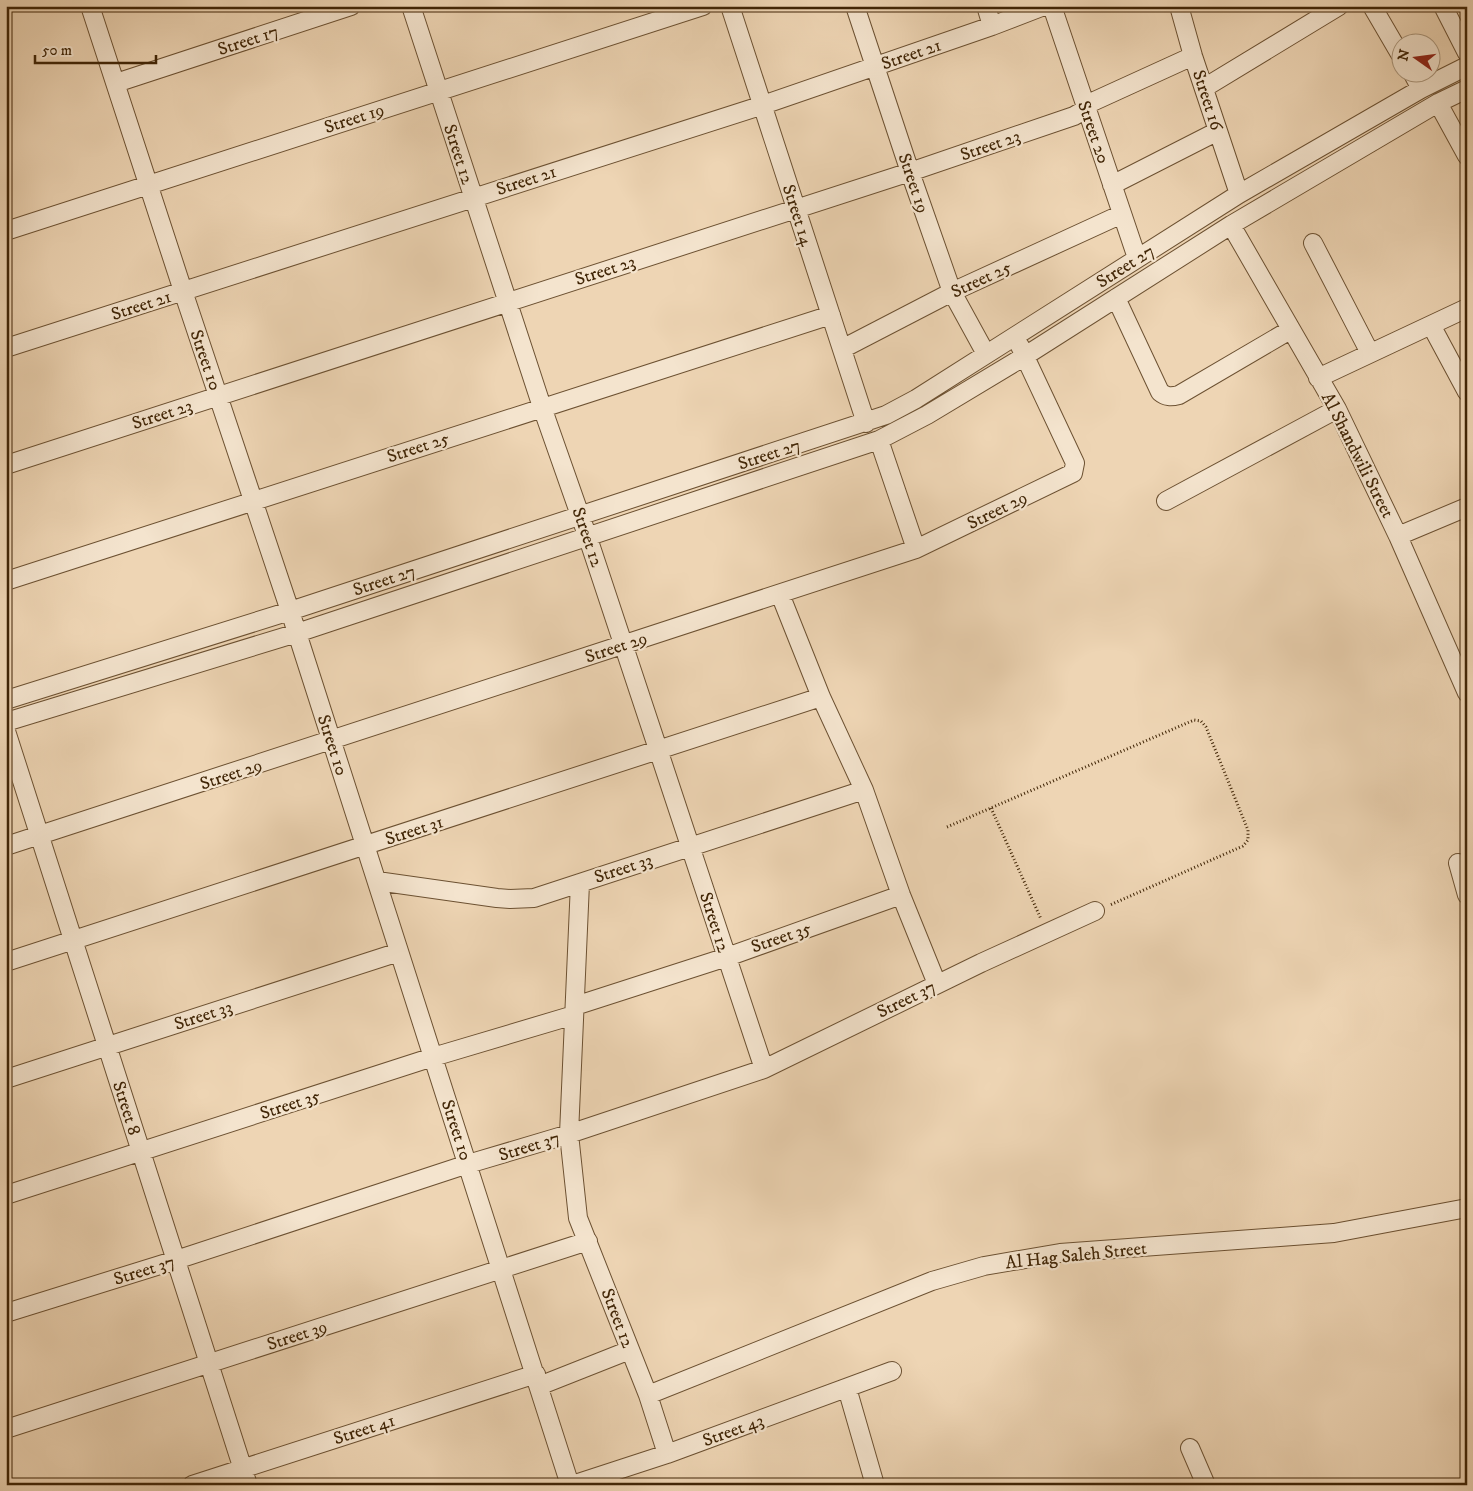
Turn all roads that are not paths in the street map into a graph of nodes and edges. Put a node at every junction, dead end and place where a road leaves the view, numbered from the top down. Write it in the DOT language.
graph roads {
  1 [pos="90,6"];
  2 [pos="351,6"];
  3 [pos="411,6"];
  4 [pos="702,6"];
  5 [pos="730,6"];
  6 [pos="855,6"];
  7 [pos="986,6"];
  8 [pos="1044,6"];
  9 [pos="1052,6"];
  10 [pos="1179,6"];
  11 [pos="1339,6"];
  12 [pos="1372,6"];
  13 [pos="1443,6"];
  14 [pos="992,26"];
  15 [pos="1390,37"];
  16 [pos="1467,53"];
  17 [pos="1193,56"];
  18 [pos="874,66"];
  19 [pos="1467,66"];
  20 [pos="1418,82"];
  21 [pos="116,83"];
  22 [pos="1204,88"];
  23 [pos="1421,88"];
  24 [pos="1467,89"];
  25 [pos="439,91"];
  26 [pos="1438,103"];
  27 [pos="762,105"];
  28 [pos="1086,109"];
  29 [pos="1218,131"];
  30 [pos="1467,156"];
  31 [pos="910,172"];
  32 [pos="148,184"];
  33 [pos="1112,185"];
  34 [pos="1239,194"];
  35 [pos="473,197"];
  36 [pos="796,209"];
  37 [pos="1122,214"];
  38 [pos="1231,225"];
  39 [pos="6,230"];
  40 [pos="1313,243"];
  41 [pos="1137,258"];
  42 [pos="183,291"];
  43 [pos="952,292"];
  44 [pos="1116,298"];
  45 [pos="508,302"];
  46 [pos="1467,308"];
  47 [pos="831,315"];
  48 [pos="1431,325"];
  49 [pos="1290,330"];
  50 [pos="1015,336"];
  51 [pos="6,348"];
  52 [pos="842,349"];
  53 [pos="1370,353"];
  54 [pos="986,354"];
  55 [pos="1025,356"];
  56 [pos="1318,378"];
  57 [pos="1467,392"];
  58 [pos="218,396"];
  59 [pos="542,407"];
  60 [pos="1337,409"];
  61 [pos="866,423"];
  62 [pos="879,440"];
  63 [pos="6,465"];
  64 [pos="253,501"];
  65 [pos="1166,501"];
  66 [pos="1467,507"];
  67 [pos="581,516"];
  68 [pos="588,535"];
  69 [pos="1398,536"];
  70 [pos="916,550"];
  71 [pos="6,581"];
  72 [pos="780,594"];
  73 [pos="290,611"];
  74 [pos="297,633"];
  75 [pos="623,644"];
  76 [pos="1461,666"];
  77 [pos="1467,693"];
  78 [pos="821,697"];
  79 [pos="6,700"];
  80 [pos="6,722"];
  81 [pos="6,731"];
  82 [pos="332,741"];
  83 [pos="658,750"];
  84 [pos="864,790"];
  85 [pos="41,836"];
  86 [pos="6,846"];
  87 [pos="365,846"];
  88 [pos="690,846"];
  89 [pos="1458,863"];
  90 [pos="377,881"];
  91 [pos="580,883"];
  92 [pos="901,895"];
  93 [pos="1467,895"];
  94 [pos="1095,912"];
  95 [pos="74,940"];
  96 [pos="399,952"];
  97 [pos="727,956"];
  98 [pos="6,962"];
  99 [pos="937,984"];
  100 [pos="575,1011"];
  101 [pos="108,1046"];
  102 [pos="433,1057"];
  103 [pos="764,1069"];
  104 [pos="6,1078"];
  105 [pos="570,1134"];
  106 [pos="142,1152"];
  107 [pos="468,1164"];
  108 [pos="6,1195"];
  109 [pos="1467,1208"];
  110 [pos="588,1241"];
  111 [pos="176,1260"];
  112 [pos="502,1269"];
  113 [pos="6,1313"];
  114 [pos="630,1350"];
  115 [pos="209,1363"];
  116 [pos="892,1371"];
  117 [pos="538,1380"];
  118 [pos="847,1388"];
  119 [pos="648,1395"];
  120 [pos="6,1429"];
  121 [pos="1190,1448"];
  122 [pos="667,1454"];
  123 [pos="245,1477"];
  124 [pos="192,1485"];
  125 [pos="571,1485"];
  126 [pos="875,1485"];
  127 [pos="1206,1485"];
  1 -- 21 [label="street, Street 10"];
  2 -- 21 [label="street, Street 17"];
  3 -- 25 [label="street, Street 12"];
  4 -- 25 [label="street, Street 19"];
  5 -- 27 [label="street, Street 14"];
  6 -- 18 [label="street, Street 19"];
  7 -- 14 [label="street"];
  8 -- 14 [label="street, Street 21"];
  9 -- 28 [label="street, Street 20"];
  10 -- 17 [label="street, Street 16"];
  11 -- 22 [label="street"];
  12 -- 15 [label="street"];
  13 -- 16 [label="street"];
  14 -- 18 [label="street, Street 21"];
  17 -- 22 [label="street, Street 16"];
  17 -- 28 [label="street, Street 23"];
  18 -- 27 [label="street, Street 21"];
  18 -- 31 [label="street, Street 19"];
  19 -- 23 [label="street, Street 27"];
  20 -- 23 [label="street"];
  21 -- 32 [label="street, Street 10"];
  22 -- 29 [label="street, Street 16"];
  23 -- 34 [label="street, Street 27"];
  24 -- 26 [label="street, Street 27"];
  25 -- 32 [label="street, Street 19"];
  25 -- 35 [label="street, Street 12"];
  26 -- 30 [label="street"];
  26 -- 38 [label="street, Street 27"];
  27 -- 35 [label="street, Street 21"];
  27 -- 36 [label="street, Street 14"];
  28 -- 31 [label="street, Street 23"];
  28 -- 33 [label="street, Street 20"];
  29 -- 33 [label="street"];
  29 -- 34 [label="street, Street 16"];
  31 -- 36 [label="street, Street 23"];
  31 -- 43 [label="street, Street 19"];
  32 -- 39 [label="street, Street 19"];
  32 -- 42 [label="street, Street 10"];
  33 -- 37 [label="street, Street 20"];
  34 -- 41 [label="street, Street 27"];
  35 -- 42 [label="street, Street 21"];
  35 -- 45 [label="street, Street 12"];
  36 -- 45 [label="street, Street 23"];
  36 -- 47 [label="street, Street 14"];
  37 -- 41 [label="street, Street 20"];
  37 -- 43 [label="street, Street 25"];
  38 -- 44 [label="street, Street 27"];
  38 -- 49 [label="street, Al Shandwili Street"];
  40 -- 53 [label="street"];
  41 -- 50 [label="street, Street 27"];
  42 -- 51 [label="street, Street 21"];
  42 -- 58 [label="street, Street 10"];
  43 -- 52 [label="street, Street 25"];
  43 -- 54 [label="street, Street 19"];
  44 -- 49 [label="street"];
  44 -- 55 [label="street, Street 27"];
  45 -- 58 [label="street, Street 23"];
  45 -- 59 [label="street, Street 12"];
  46 -- 48 [label="street"];
  47 -- 52 [label="street, Street 14"];
  47 -- 59 [label="street, Street 25"];
  48 -- 53 [label="street"];
  48 -- 57 [label="street"];
  49 -- 56 [label="street, Al Shandwili Street"];
  50 -- 54 [label="street, Street 27"];
  50 -- 55 [label="street, Street 29"];
  52 -- 61 [label="street, Street 14"];
  53 -- 56 [label="street"];
  54 -- 61 [label="street, Street 27"];
  55 -- 62 [label="street, Street 27"];
  55 -- 70 [label="street, Street 29"];
  56 -- 60 [label="street, Al Shandwili Street"];
  58 -- 63 [label="street, Street 23"];
  58 -- 64 [label="street, Street 10"];
  59 -- 64 [label="street, Street 25"];
  59 -- 67 [label="street, Street 12"];
  60 -- 65 [label="street"];
  60 -- 69 [label="street, Al Shandwili Street"];
  61 -- 67 [label="street, Street 27"];
  62 -- 68 [label="street, Street 27"];
  62 -- 70 [label="street"];
  64 -- 71 [label="street, Street 25"];
  64 -- 73 [label="street, Street 10"];
  66 -- 69 [label="street"];
  67 -- 68 [label="street, Street 12"];
  67 -- 73 [label="street, Street 27"];
  68 -- 74 [label="street, Street 27"];
  68 -- 75 [label="street, Street 12"];
  69 -- 76 [label="street, Al Shandwili Street"];
  70 -- 72 [label="street, Street 29"];
  72 -- 75 [label="street, Street 29"];
  72 -- 78 [label="street"];
  73 -- 74 [label="street, Street 10"];
  73 -- 79 [label="street, Street 27"];
  74 -- 80 [label="street, Street 27"];
  74 -- 82 [label="street, Street 10"];
  75 -- 82 [label="street, Street 29"];
  75 -- 83 [label="street, Street 12"];
  76 -- 77 [label="street, Al Shandwili Street"];
  78 -- 83 [label="street, Street 31"];
  78 -- 84 [label="street"];
  81 -- 85 [label="street, Street 8"];
  82 -- 85 [label="street, Street 29"];
  82 -- 87 [label="street, Street 10"];
  83 -- 87 [label="street, Street 31"];
  83 -- 88 [label="street, Street 12"];
  84 -- 88 [label="street, Street 33"];
  84 -- 92 [label="street"];
  85 -- 86 [label="street, Street 29"];
  85 -- 95 [label="street, Street 8"];
  87 -- 90 [label="street, Street 10"];
  87 -- 95 [label="street, Street 31"];
  88 -- 91 [label="street, Street 33"];
  88 -- 97 [label="street, Street 12"];
  89 -- 93 [label="street"];
  90 -- 91 [label="street, Street 33"];
  90 -- 96 [label="street, Street 10"];
  91 -- 100 [label="street, Street 12"];
  92 -- 97 [label="street, Street 35"];
  92 -- 99 [label="street"];
  94 -- 99 [label="street, Street 37"];
  95 -- 98 [label="street, Street 31"];
  95 -- 101 [label="street, Street 8"];
  96 -- 101 [label="street, Street 33"];
  96 -- 102 [label="street, Street 10"];
  97 -- 100 [label="street, Street 35"];
  97 -- 103 [label="street, Street 12"];
  99 -- 103 [label="street, Street 37"];
  100 -- 102 [label="street, Street 35"];
  100 -- 105 [label="street, Street 12"];
  101 -- 104 [label="street, Street 33"];
  101 -- 106 [label="street, Street 8"];
  102 -- 106 [label="street, Street 35"];
  102 -- 107 [label="street, Street 10"];
  103 -- 105 [label="street, Street 37"];
  105 -- 107 [label="street, Street 37"];
  105 -- 110 [label="street, Street 12"];
  106 -- 108 [label="street, Street 35"];
  106 -- 111 [label="street, Street 8"];
  107 -- 111 [label="street, Street 37"];
  107 -- 112 [label="street, Street 10"];
  109 -- 119 [label="street, Al Hag Saleh Street"];
  110 -- 112 [label="street, Street 39"];
  110 -- 114 [label="street, Street 12"];
  111 -- 113 [label="street, Street 37"];
  111 -- 115 [label="street, Street 8"];
  112 -- 115 [label="street, Street 39"];
  112 -- 117 [label="street, Street 10"];
  114 -- 117 [label="street, Street 41"];
  114 -- 119 [label="street, Street 12"];
  115 -- 120 [label="street, Street 39"];
  115 -- 123 [label="street, Street 8"];
  116 -- 118 [label="street, Street 43"];
  117 -- 123 [label="street, Street 41"];
  117 -- 125 [label="street, Street 10"];
  118 -- 122 [label="street, Street 43"];
  118 -- 126 [label="street"];
  119 -- 122 [label="street, Street 12"];
  121 -- 127 [label="street"];
  122 -- 125 [label="street, Street 43"];
  123 -- 124 [label="street, Street 41"];
}
